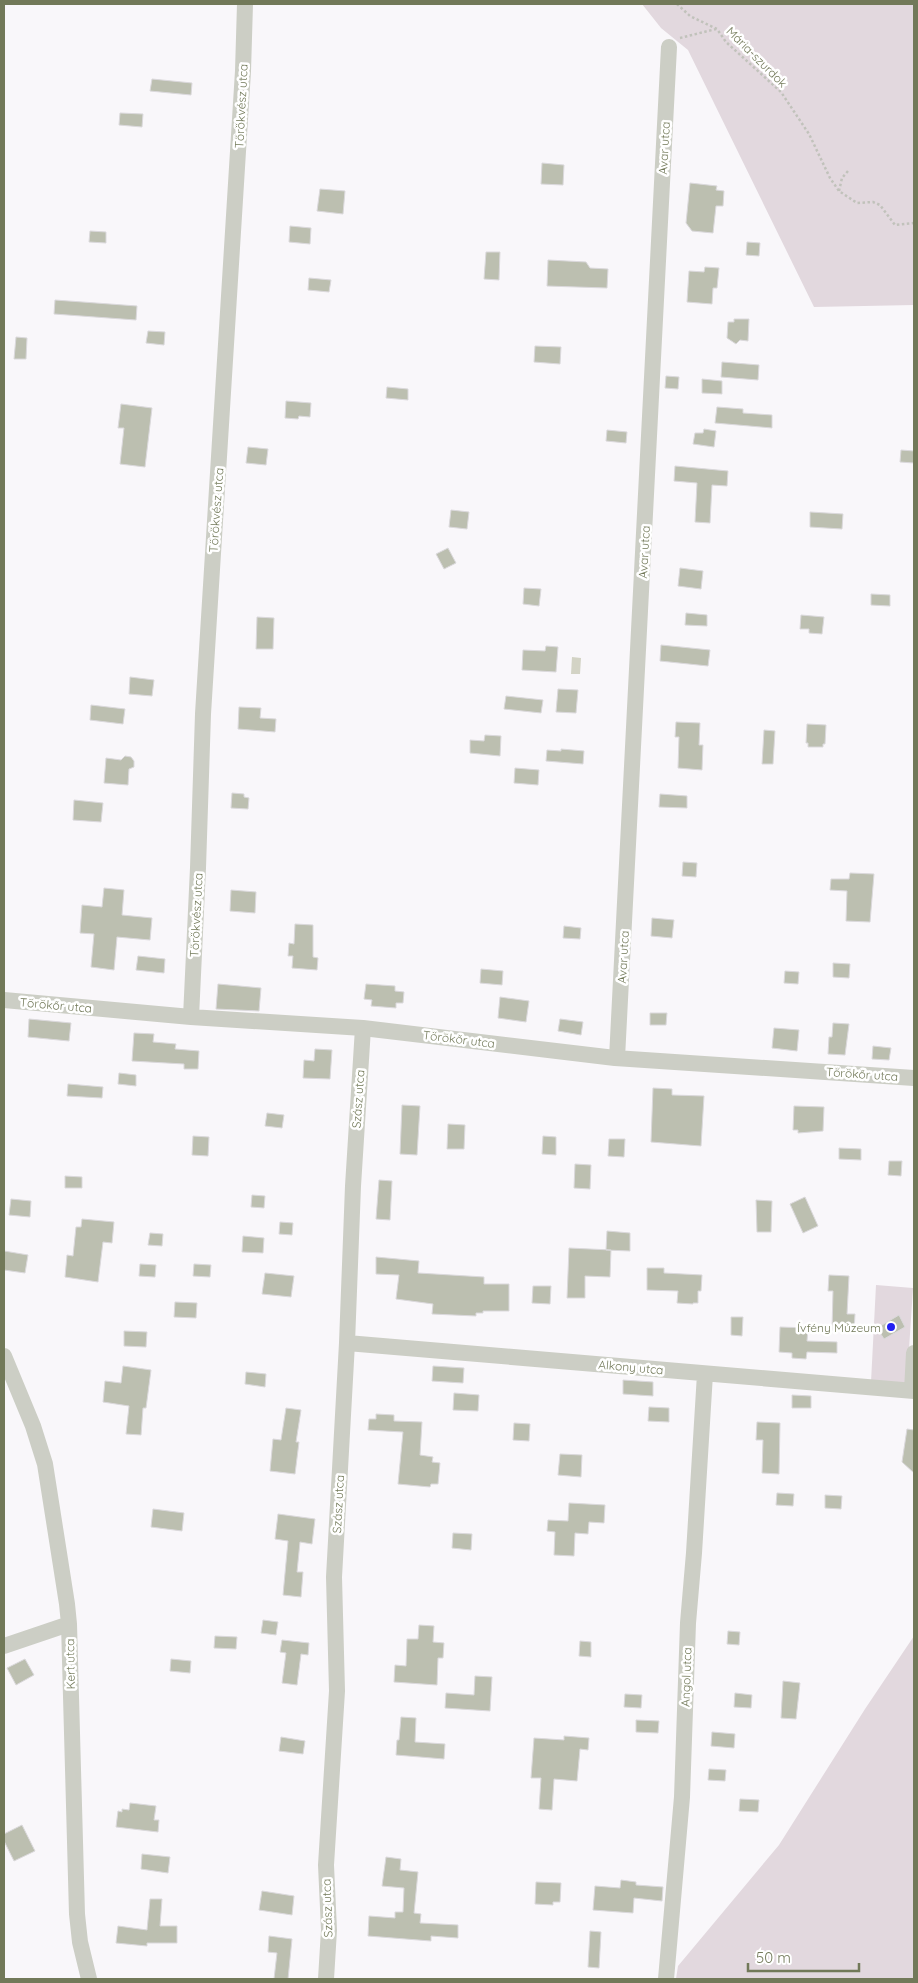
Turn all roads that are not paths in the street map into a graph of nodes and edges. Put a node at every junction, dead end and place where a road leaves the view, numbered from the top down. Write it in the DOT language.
graph roads {
  1 [pos="246,4"];
  2 [pos="675,42"];
  3 [pos="4,1000"];
  4 [pos="191,1017"];
  5 [pos="363,1028"];
  6 [pos="617,1058"];
  7 [pos="914,1078"];
  8 [pos="347,1343"];
  9 [pos="914,1352"];
  10 [pos="4,1356"];
  11 [pos="705,1374"];
  12 [pos="913,1391"];
  13 [pos="69,1624"];
  14 [pos="4,1646"];
  15 [pos="89,1979"];
  16 [pos="326,1979"];
  17 [pos="666,1979"];
  1 -- 4 [label="street, Törökvész utca"];
  2 -- 6 [label="street, Avar utca"];
  3 -- 4 [label="street, Törökőr utca"];
  4 -- 5 [label="street, Törökőr utca"];
  5 -- 6 [label="street, Törökőr utca"];
  5 -- 8 [label="street, Szász utca"];
  6 -- 7 [label="street, Törökőr utca"];
  8 -- 11 [label="street, Alkony utca"];
  8 -- 16 [label="street, Szász utca"];
  9 -- 12 [label="street"];
  10 -- 13 [label="street, Kert utca"];
  11 -- 12 [label="street, Alkony utca"];
  11 -- 17 [label="street, Angol utca"];
  13 -- 14 [label="street"];
  13 -- 15 [label="street, Kert utca"];
}
